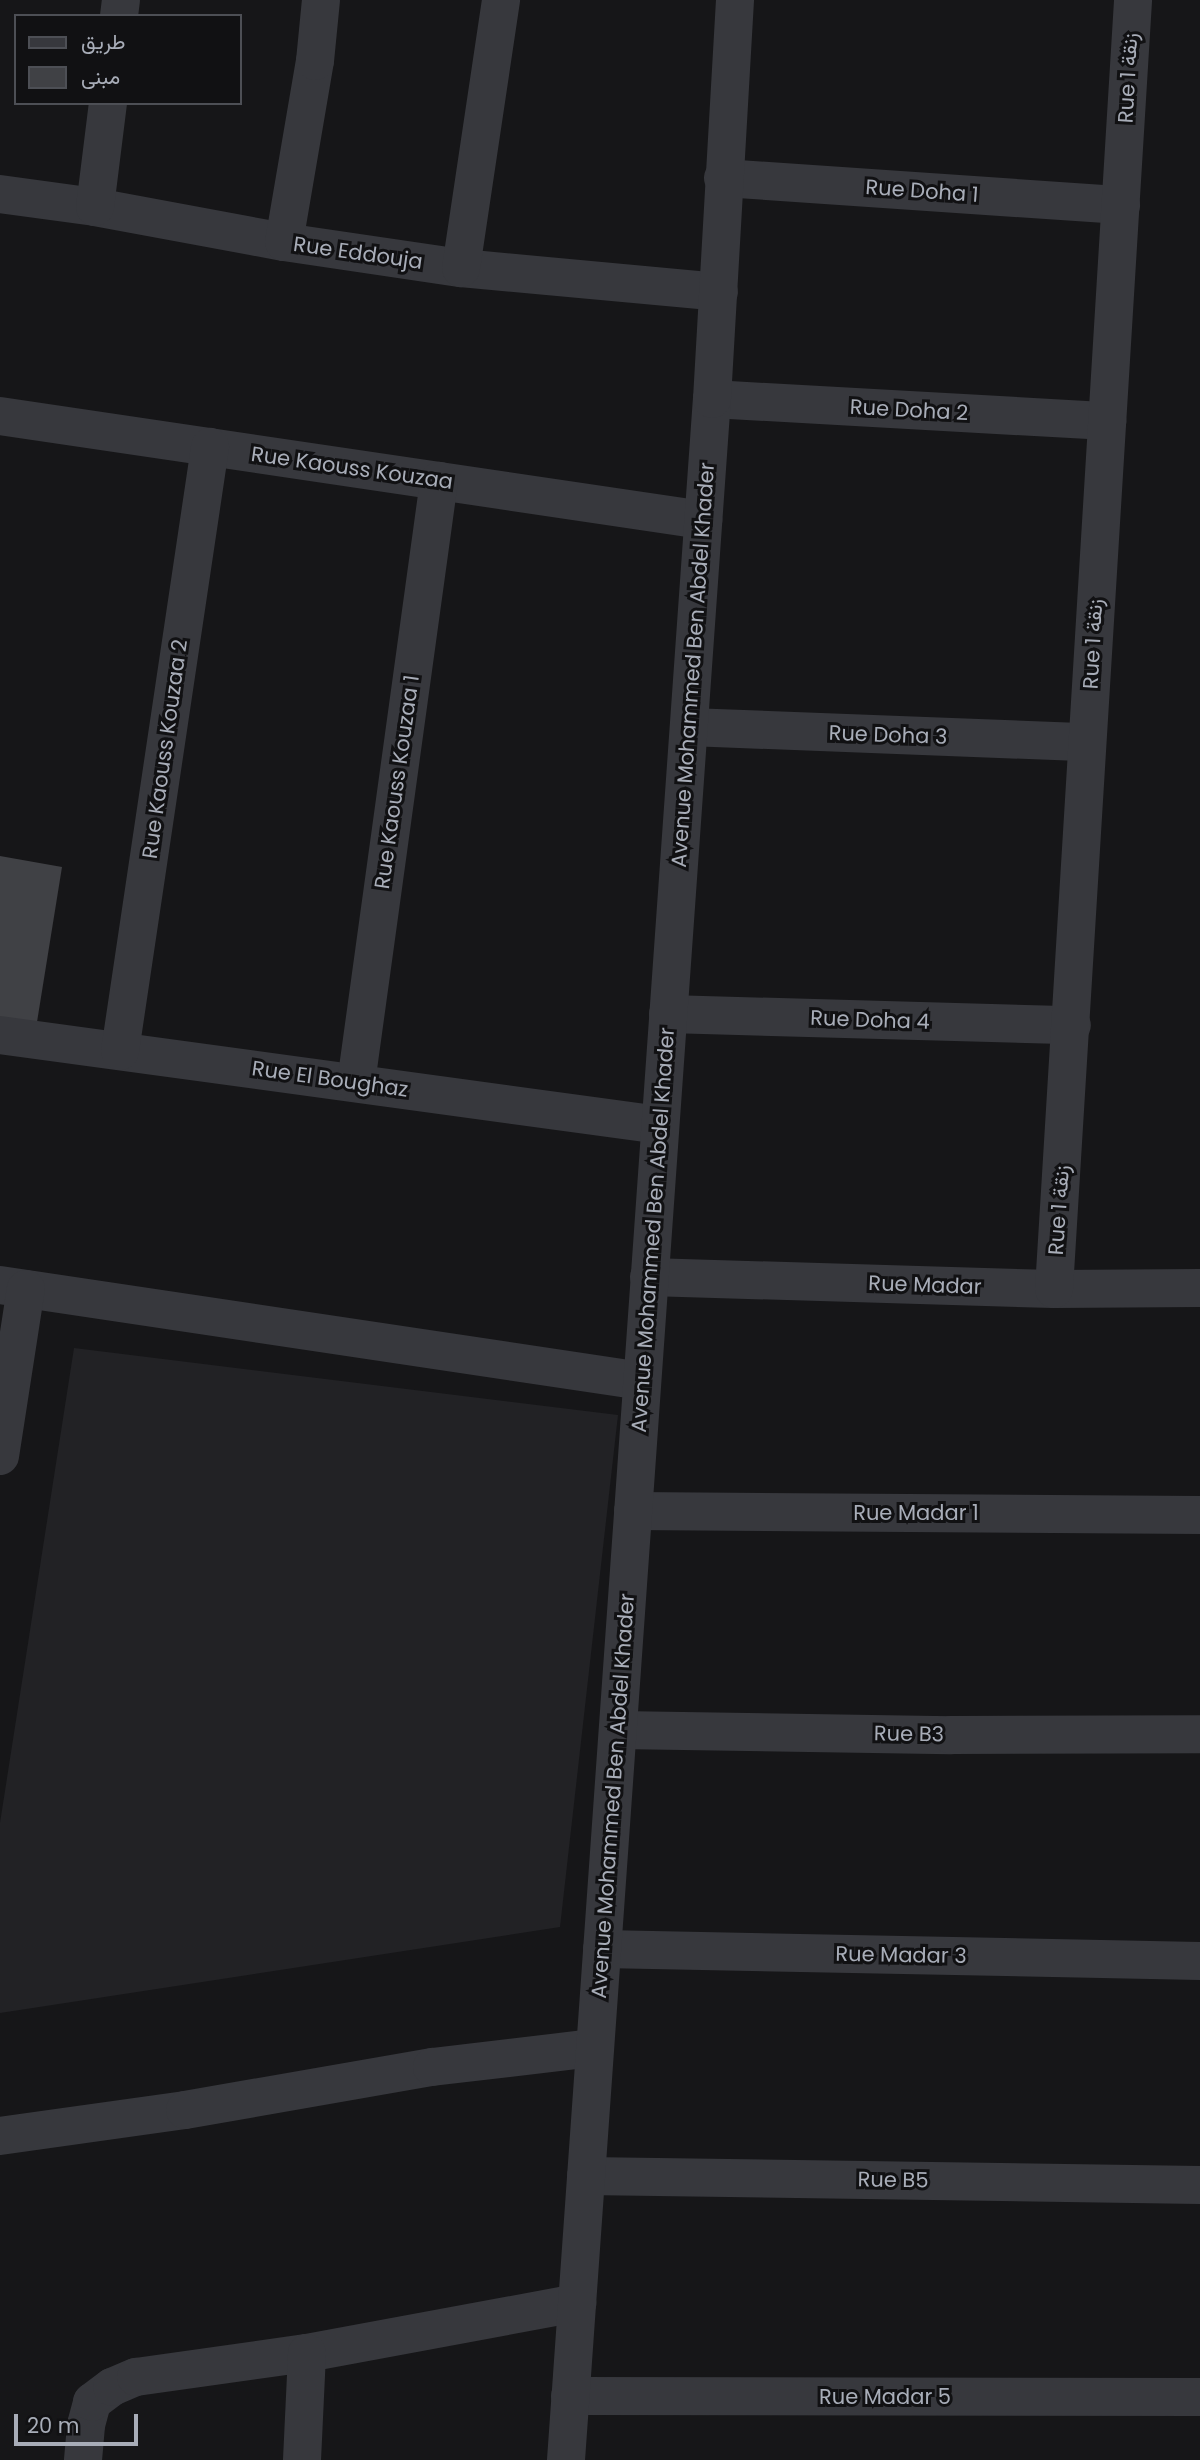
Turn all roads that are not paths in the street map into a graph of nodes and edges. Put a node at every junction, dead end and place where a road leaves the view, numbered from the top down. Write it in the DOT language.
graph roads {
  1 [pos="321,0"];
  2 [pos="501,0"];
  3 [pos="735,0"];
  4 [pos="1133,0"];
  5 [pos="108,105"];
  6 [pos="723,178"];
  7 [pos="0,194"];
  8 [pos="1121,205"];
  9 [pos="95,207"];
  10 [pos="284,242"];
  11 [pos="461,268"];
  12 [pos="719,292"];
  13 [pos="712,399"];
  14 [pos="0,416"];
  15 [pos="1107,421"];
  16 [pos="210,447"];
  17 [pos="439,481"];
  18 [pos="703,520"];
  19 [pos="688,727"];
  20 [pos="1087,742"];
  21 [pos="668,1014"];
  22 [pos="1072,1025"];
  23 [pos="0,1034"];
  24 [pos="120,1051"];
  25 [pos="356,1083"];
  26 [pos="660,1125"];
  27 [pos="649,1278"];
  28 [pos="13,1287"];
  29 [pos="1200,1288"];
  30 [pos="1054,1289"];
  31 [pos="642,1381"];
  32 [pos="0,1456"];
  33 [pos="633,1511"];
  34 [pos="1200,1515"];
  35 [pos="618,1730"];
  36 [pos="1200,1734"];
  37 [pos="602,1949"];
  38 [pos="1200,1961"];
  39 [pos="594,2048"];
  40 [pos="0,2136"];
  41 [pos="586,2176"];
  42 [pos="1200,2185"];
  43 [pos="577,2303"];
  44 [pos="307,2353"];
  45 [pos="570,2396"];
  46 [pos="1200,2398"];
  47 [pos="83,2460"];
  48 [pos="302,2460"];
  49 [pos="566,2460"];
  1 -- 10 [label="street"];
  2 -- 11 [label="street"];
  3 -- 6 [label="street, Avenue Mohammed Ben Abdel Khader"];
  4 -- 8 [label="street, Rue 1 زنقة"];
  5 -- 9 [label="street"];
  6 -- 8 [label="street, Rue Doha 1"];
  6 -- 12 [label="street, Avenue Mohammed Ben Abdel Khader"];
  7 -- 9 [label="street, Rue Eddouja"];
  8 -- 15 [label="street, Rue 1 زنقة"];
  9 -- 10 [label="street, Rue Eddouja"];
  10 -- 11 [label="street, Rue Eddouja"];
  11 -- 12 [label="street, Rue Eddouja"];
  12 -- 13 [label="street, Avenue Mohammed Ben Abdel Khader"];
  13 -- 15 [label="street, Rue Doha 2"];
  13 -- 18 [label="street, Avenue Mohammed Ben Abdel Khader"];
  14 -- 16 [label="street, Rue Kaouss Kouzaa"];
  15 -- 20 [label="street, Rue 1 زنقة"];
  16 -- 17 [label="street, Rue Kaouss Kouzaa"];
  16 -- 24 [label="street, Rue Kaouss Kouzaa 2"];
  17 -- 18 [label="street, Rue Kaouss Kouzaa"];
  17 -- 25 [label="street, Rue Kaouss Kouzaa 1"];
  18 -- 19 [label="street, Avenue Mohammed Ben Abdel Khader"];
  19 -- 20 [label="street, Rue Doha 3"];
  19 -- 21 [label="street, Avenue Mohammed Ben Abdel Khader"];
  20 -- 22 [label="street, Rue 1 زنقة"];
  21 -- 22 [label="street, Rue Doha 4"];
  21 -- 26 [label="street, Avenue Mohammed Ben Abdel Khader"];
  22 -- 30 [label="street, Rue 1 زنقة"];
  23 -- 24 [label="street, Rue El Boughaz"];
  24 -- 25 [label="street, Rue El Boughaz"];
  25 -- 26 [label="street, Rue El Boughaz"];
  26 -- 27 [label="street, Avenue Mohammed Ben Abdel Khader"];
  27 -- 30 [label="street, Rue Madar"];
  27 -- 31 [label="street, Avenue Mohammed Ben Abdel Khader"];
  28 -- 31 [label="street"];
  28 -- 32 [label="street"];
  29 -- 30 [label="street, Rue Madar"];
  31 -- 33 [label="street, Avenue Mohammed Ben Abdel Khader"];
  33 -- 34 [label="street, Rue Madar 1"];
  33 -- 35 [label="street, Avenue Mohammed Ben Abdel Khader"];
  35 -- 36 [label="street, Rue B3"];
  35 -- 37 [label="street, Avenue Mohammed Ben Abdel Khader"];
  37 -- 38 [label="street, Rue Madar 3"];
  37 -- 39 [label="street, Avenue Mohammed Ben Abdel Khader"];
  39 -- 40 [label="street"];
  39 -- 41 [label="street, Avenue Mohammed Ben Abdel Khader"];
  41 -- 42 [label="street, Rue B5"];
  41 -- 43 [label="street, Avenue Mohammed Ben Abdel Khader"];
  43 -- 44 [label="street"];
  43 -- 45 [label="street, Avenue Mohammed Ben Abdel Khader"];
  44 -- 47 [label="street"];
  44 -- 48 [label="street"];
  45 -- 46 [label="street, Rue Madar 5"];
  45 -- 49 [label="street, Avenue Mohammed Ben Abdel Khader"];
}
